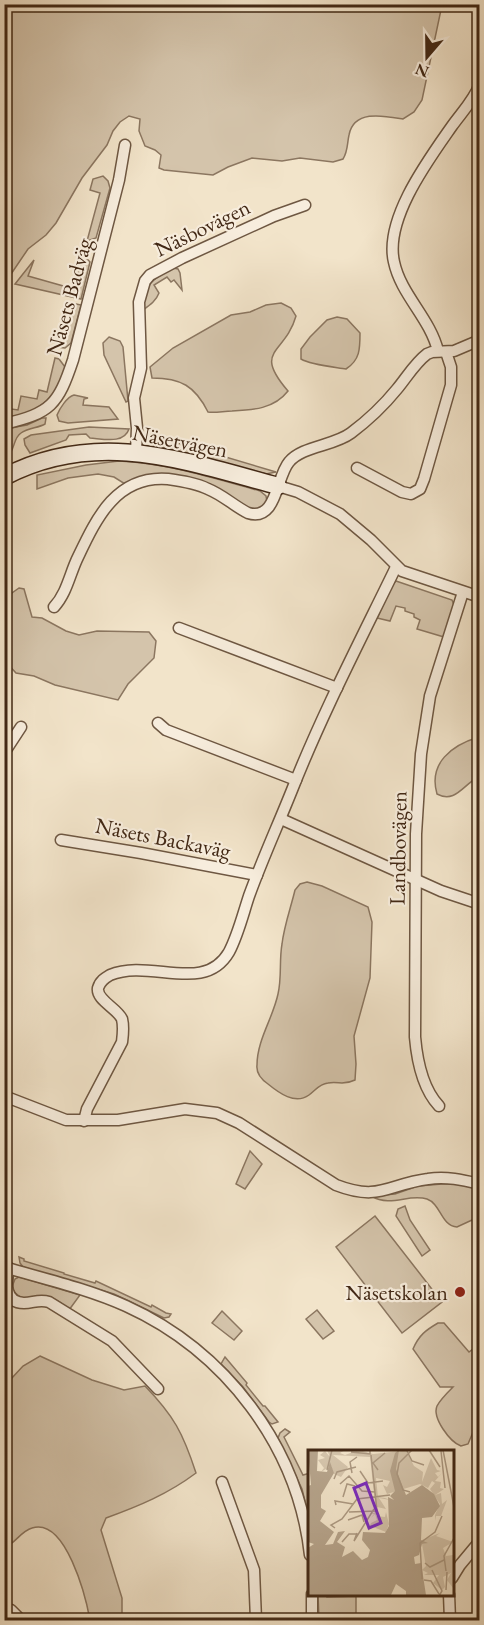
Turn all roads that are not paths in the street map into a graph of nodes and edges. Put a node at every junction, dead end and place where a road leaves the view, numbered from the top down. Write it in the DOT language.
graph roads {
  1 [pos="480,84"];
  2 [pos="125,145"];
  3 [pos="305,205"];
  4 [pos="480,340"];
  5 [pos="442,352"];
  6 [pos="4,424"];
  7 [pos="136,452"];
  8 [pos="357,468"];
  9 [pos="4,477"];
  10 [pos="278,486"];
  11 [pos="396,567"];
  12 [pos="462,592"];
  13 [pos="480,597"];
  14 [pos="54,607"];
  15 [pos="179,628"];
  16 [pos="337,688"];
  17 [pos="158,723"];
  18 [pos="21,727"];
  19 [pos="4,753"];
  20 [pos="296,780"];
  21 [pos="280,819"];
  22 [pos="62,840"];
  23 [pos="257,875"];
  24 [pos="416,880"];
  25 [pos="480,904"];
  26 [pos="4,1096"];
  27 [pos="439,1106"];
  28 [pos="84,1121"];
  29 [pos="480,1184"];
  30 [pos="7,1268"];
  31 [pos="158,1389"];
  32 [pos="222,1482"];
  33 [pos="480,1541"];
  34 [pos="308,1546"];
  35 [pos="454,1576"];
  36 [pos="312,1595"];
  37 [pos="448,1595"];
  38 [pos="4,1616"];
  39 [pos="21,1620"];
  40 [pos="256,1620"];
  41 [pos="312,1620"];
  42 [pos="450,1620"];
  1 -- 5 [label="street"];
  2 -- 6 [label="street, Näsets Badväg"];
  3 -- 7 [label="street, Näsbovägen"];
  4 -- 5 [label="street"];
  5 -- 8 [label="street"];
  5 -- 10 [label="street"];
  7 -- 9 [label="street, Näsetvägen"];
  7 -- 10 [label="street, Näsetvägen"];
  10 -- 11 [label="street"];
  10 -- 14 [label="street"];
  11 -- 12 [label="street"];
  11 -- 16 [label="street, Näsets Backaväg"];
  12 -- 13 [label="street"];
  12 -- 24 [label="street, Landbovägen"];
  15 -- 16 [label="street"];
  16 -- 20 [label="street, Näsets Backaväg"];
  17 -- 20 [label="street"];
  18 -- 19 [label="street"];
  20 -- 21 [label="street, Näsets Backaväg"];
  21 -- 23 [label="street, Näsets Backaväg"];
  21 -- 24 [label="street"];
  22 -- 23 [label="street, Näsets Backaväg"];
  23 -- 28 [label="street, Näsets Backaväg"];
  24 -- 25 [label="street"];
  24 -- 27 [label="street, Landbovägen"];
  26 -- 28 [label="street"];
  28 -- 29 [label="street"];
  30 -- 31 [label="street"];
  30 -- 34 [label="street"];
  32 -- 40 [label="street"];
  33 -- 35 [label="street"];
  36 -- 41 [label="street"];
  37 -- 42 [label="street"];
  38 -- 39 [label="street"];
}
